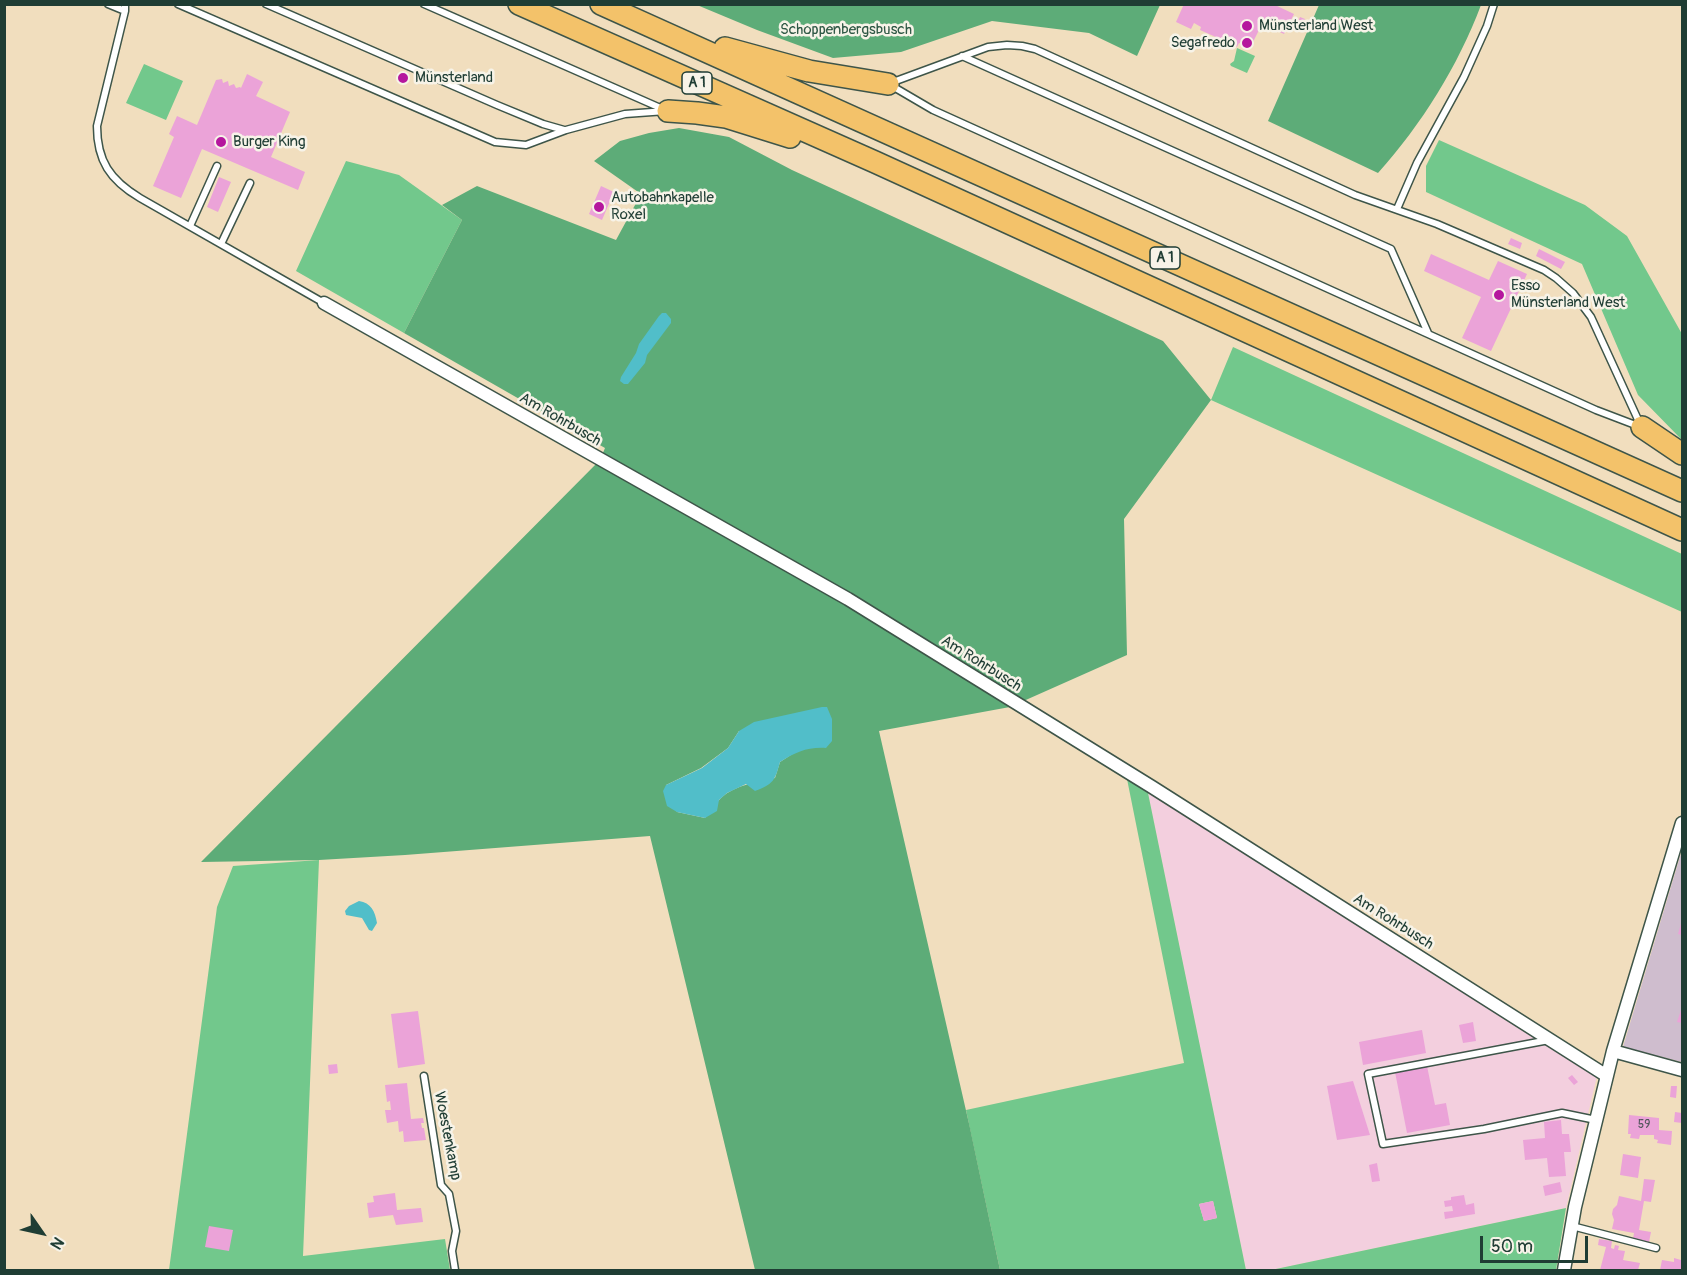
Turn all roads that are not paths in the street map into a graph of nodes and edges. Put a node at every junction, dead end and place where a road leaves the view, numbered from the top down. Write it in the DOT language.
graph roads {
  1 [pos="108,4"];
  2 [pos="178,4"];
  3 [pos="266,4"];
  4 [pos="424,4"];
  5 [pos="519,4"];
  6 [pos="601,4"];
  7 [pos="1494,4"];
  8 [pos="125,8"];
  9 [pos="648,25"];
  10 [pos="962,56"];
  11 [pos="888,84"];
  12 [pos="668,111"];
  13 [pos="566,130"];
  14 [pos="875,162"];
  15 [pos="217,166"];
  16 [pos="250,183"];
  17 [pos="1397,209"];
  18 [pos="190,226"];
  19 [pos="221,243"];
  20 [pos="324,303"];
  21 [pos="1429,333"];
  22 [pos="1642,428"];
  23 [pos="1683,453"];
  24 [pos="1683,491"];
  25 [pos="1683,530"];
  26 [pos="1683,823"];
  27 [pos="1550,1040"];
  28 [pos="1613,1051"];
  29 [pos="1683,1070"];
  30 [pos="424,1076"];
  31 [pos="1607,1076"];
  32 [pos="1596,1120"];
  33 [pos="1572,1226"];
  34 [pos="1656,1248"];
  35 [pos="455,1270"];
  36 [pos="1564,1270"];
  1 -- 8 [label="lane"];
  2 -- 13 [label="lane"];
  3 -- 13 [label="lane"];
  4 -- 12 [label="lane"];
  5 -- 14 [label="highway, A 1"];
  6 -- 9 [label="highway, A 1"];
  7 -- 17 [label="lane"];
  8 -- 18 [label="lane"];
  9 -- 11 [label="highway"];
  9 -- 24 [label="highway, A 1"];
  10 -- 11 [label="lane"];
  10 -- 17 [label="lane"];
  10 -- 21 [label="lane"];
  11 -- 21 [label="lane"];
  12 -- 13 [label="lane"];
  12 -- 14 [label="highway"];
  14 -- 25 [label="highway, A 1"];
  15 -- 18 [label="lane"];
  16 -- 19 [label="lane"];
  17 -- 22 [label="lane"];
  18 -- 19 [label="lane"];
  19 -- 20 [label="lane"];
  20 -- 27 [label="street, Am Rohrbusch"];
  21 -- 22 [label="lane"];
  22 -- 23 [label="highway"];
  26 -- 28 [label="street"];
  27 -- 31 [label="street, Am Rohrbusch"];
  27 -- 32 [label="lane"];
  28 -- 29 [label="street"];
  28 -- 31 [label="street"];
  30 -- 35 [label="lane, Woestenkamp"];
  31 -- 32 [label="street"];
  32 -- 33 [label="street"];
  33 -- 34 [label="lane"];
  33 -- 36 [label="street"];
}
